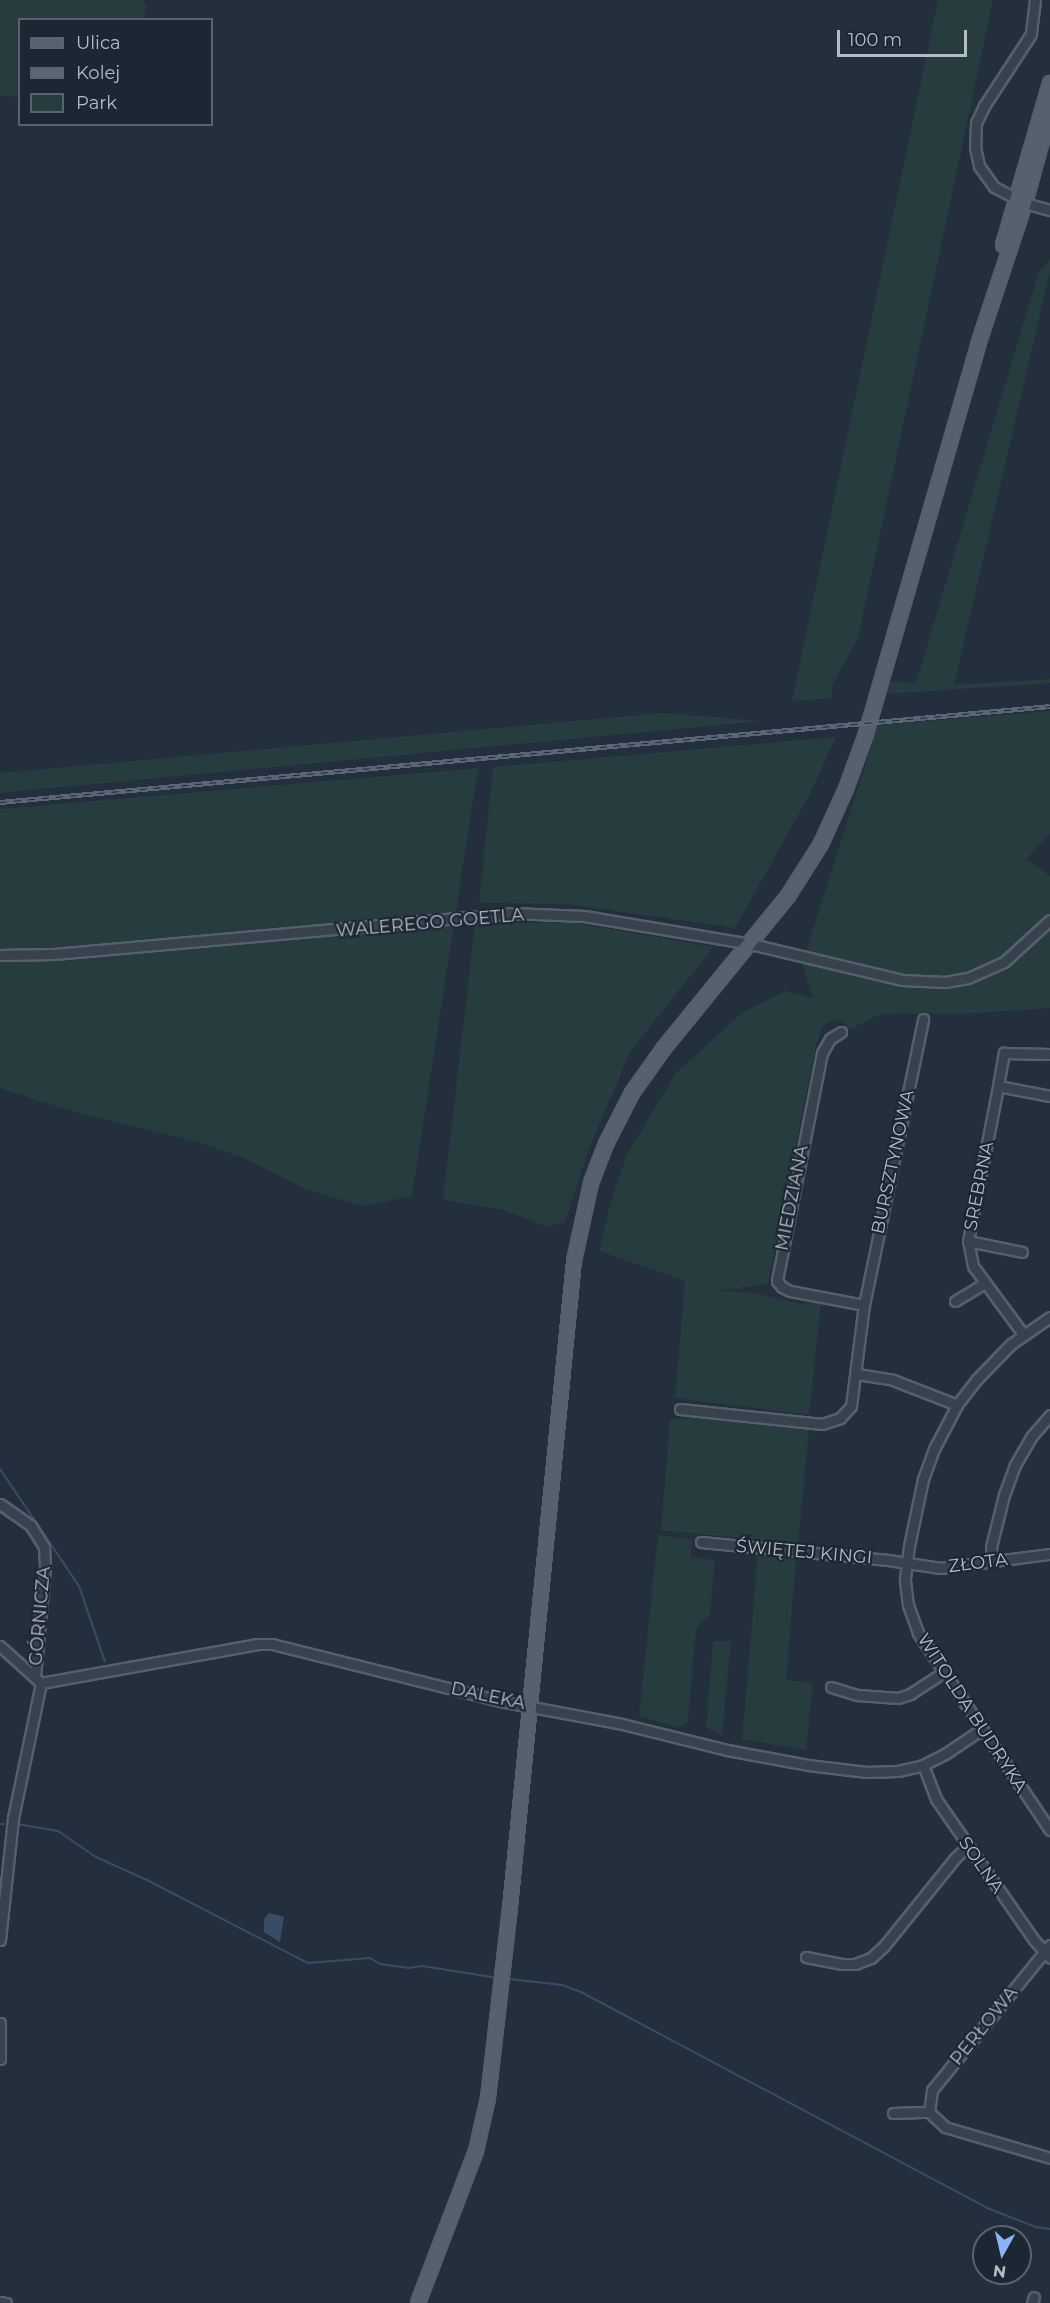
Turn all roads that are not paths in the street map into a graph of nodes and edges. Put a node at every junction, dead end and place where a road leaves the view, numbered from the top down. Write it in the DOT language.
graph roads {
  1 [pos="1035,0"];
  2 [pos="1050,83"];
  3 [pos="1050,112"];
  4 [pos="1021,201"];
  5 [pos="1050,210"];
  6 [pos="1050,920"];
  7 [pos="751,944"];
  8 [pos="0,955"];
  9 [pos="923,1019"];
  10 [pos="842,1032"];
  11 [pos="1050,1054"];
  12 [pos="998,1086"];
  13 [pos="1050,1096"];
  14 [pos="968,1241"];
  15 [pos="1022,1252"];
  16 [pos="983,1284"];
  17 [pos="954,1301"];
  18 [pos="864,1305"];
  19 [pos="1050,1317"];
  20 [pos="1023,1334"];
  21 [pos="857,1374"];
  22 [pos="957,1405"];
  23 [pos="680,1409"];
  24 [pos="1050,1415"];
  25 [pos="0,1504"];
  26 [pos="701,1542"];
  27 [pos="1050,1554"];
  28 [pos="992,1562"];
  29 [pos="906,1563"];
  30 [pos="0,1646"];
  31 [pos="944,1672"];
  32 [pos="38,1680"];
  33 [pos="831,1687"];
  34 [pos="530,1705"];
  35 [pos="982,1730"];
  36 [pos="923,1765"];
  37 [pos="1050,1830"];
  38 [pos="968,1846"];
  39 [pos="0,1940"];
  40 [pos="1048,1952"];
  41 [pos="806,1957"];
  42 [pos="0,2023"];
  43 [pos="0,2060"];
  44 [pos="929,2112"];
  45 [pos="894,2113"];
  46 [pos="1050,2158"];
  47 [pos="0,2302"];
  48 [pos="6,2303"];
  49 [pos="418,2303"];
  1 -- 4 [label="street"];
  2 -- 4 [label="main road"];
  3 -- 4 [label="main road"];
  4 -- 5 [label="street"];
  4 -- 7 [label="main road"];
  6 -- 7 [label="street, WALEREGO GOETLA"];
  7 -- 8 [label="street, WALEREGO GOETLA"];
  7 -- 34 [label="main road"];
  9 -- 18 [label="street, BURSZTYNOWA"];
  10 -- 18 [label="street, MIEDZIANA"];
  11 -- 12 [label="street, SREBRNA"];
  12 -- 13 [label="street"];
  12 -- 14 [label="street, SREBRNA"];
  14 -- 15 [label="street"];
  14 -- 16 [label="street, SREBRNA"];
  16 -- 17 [label="street"];
  16 -- 20 [label="street, SREBRNA"];
  18 -- 21 [label="street, BURSZTYNOWA"];
  19 -- 20 [label="street, WITOLDA BUDRYKA"];
  20 -- 22 [label="street, WITOLDA BUDRYKA"];
  21 -- 22 [label="street"];
  21 -- 23 [label="street, BURSZTYNOWA"];
  22 -- 29 [label="street, WITOLDA BUDRYKA"];
  24 -- 28 [label="street"];
  25 -- 32 [label="street, GÓRNICZA"];
  26 -- 29 [label="street, ŚWIĘTEJ KINGI"];
  27 -- 28 [label="street, ZŁOTA"];
  28 -- 29 [label="street, ZŁOTA"];
  29 -- 31 [label="street, WITOLDA BUDRYKA"];
  30 -- 32 [label="street"];
  31 -- 33 [label="street"];
  31 -- 35 [label="street, WITOLDA BUDRYKA"];
  32 -- 34 [label="street, DALEKA"];
  32 -- 39 [label="street, GÓRNICZA"];
  34 -- 36 [label="street, DALEKA"];
  34 -- 49 [label="main road"];
  35 -- 36 [label="street, DALEKA"];
  35 -- 37 [label="street, WITOLDA BUDRYKA"];
  36 -- 38 [label="street, SOLNA"];
  38 -- 40 [label="street, SOLNA"];
  38 -- 41 [label="street"];
  40 -- 44 [label="street, PERŁOWA"];
  42 -- 43 [label="street"];
  44 -- 45 [label="street"];
  44 -- 46 [label="street"];
  47 -- 48 [label="street"];
}
